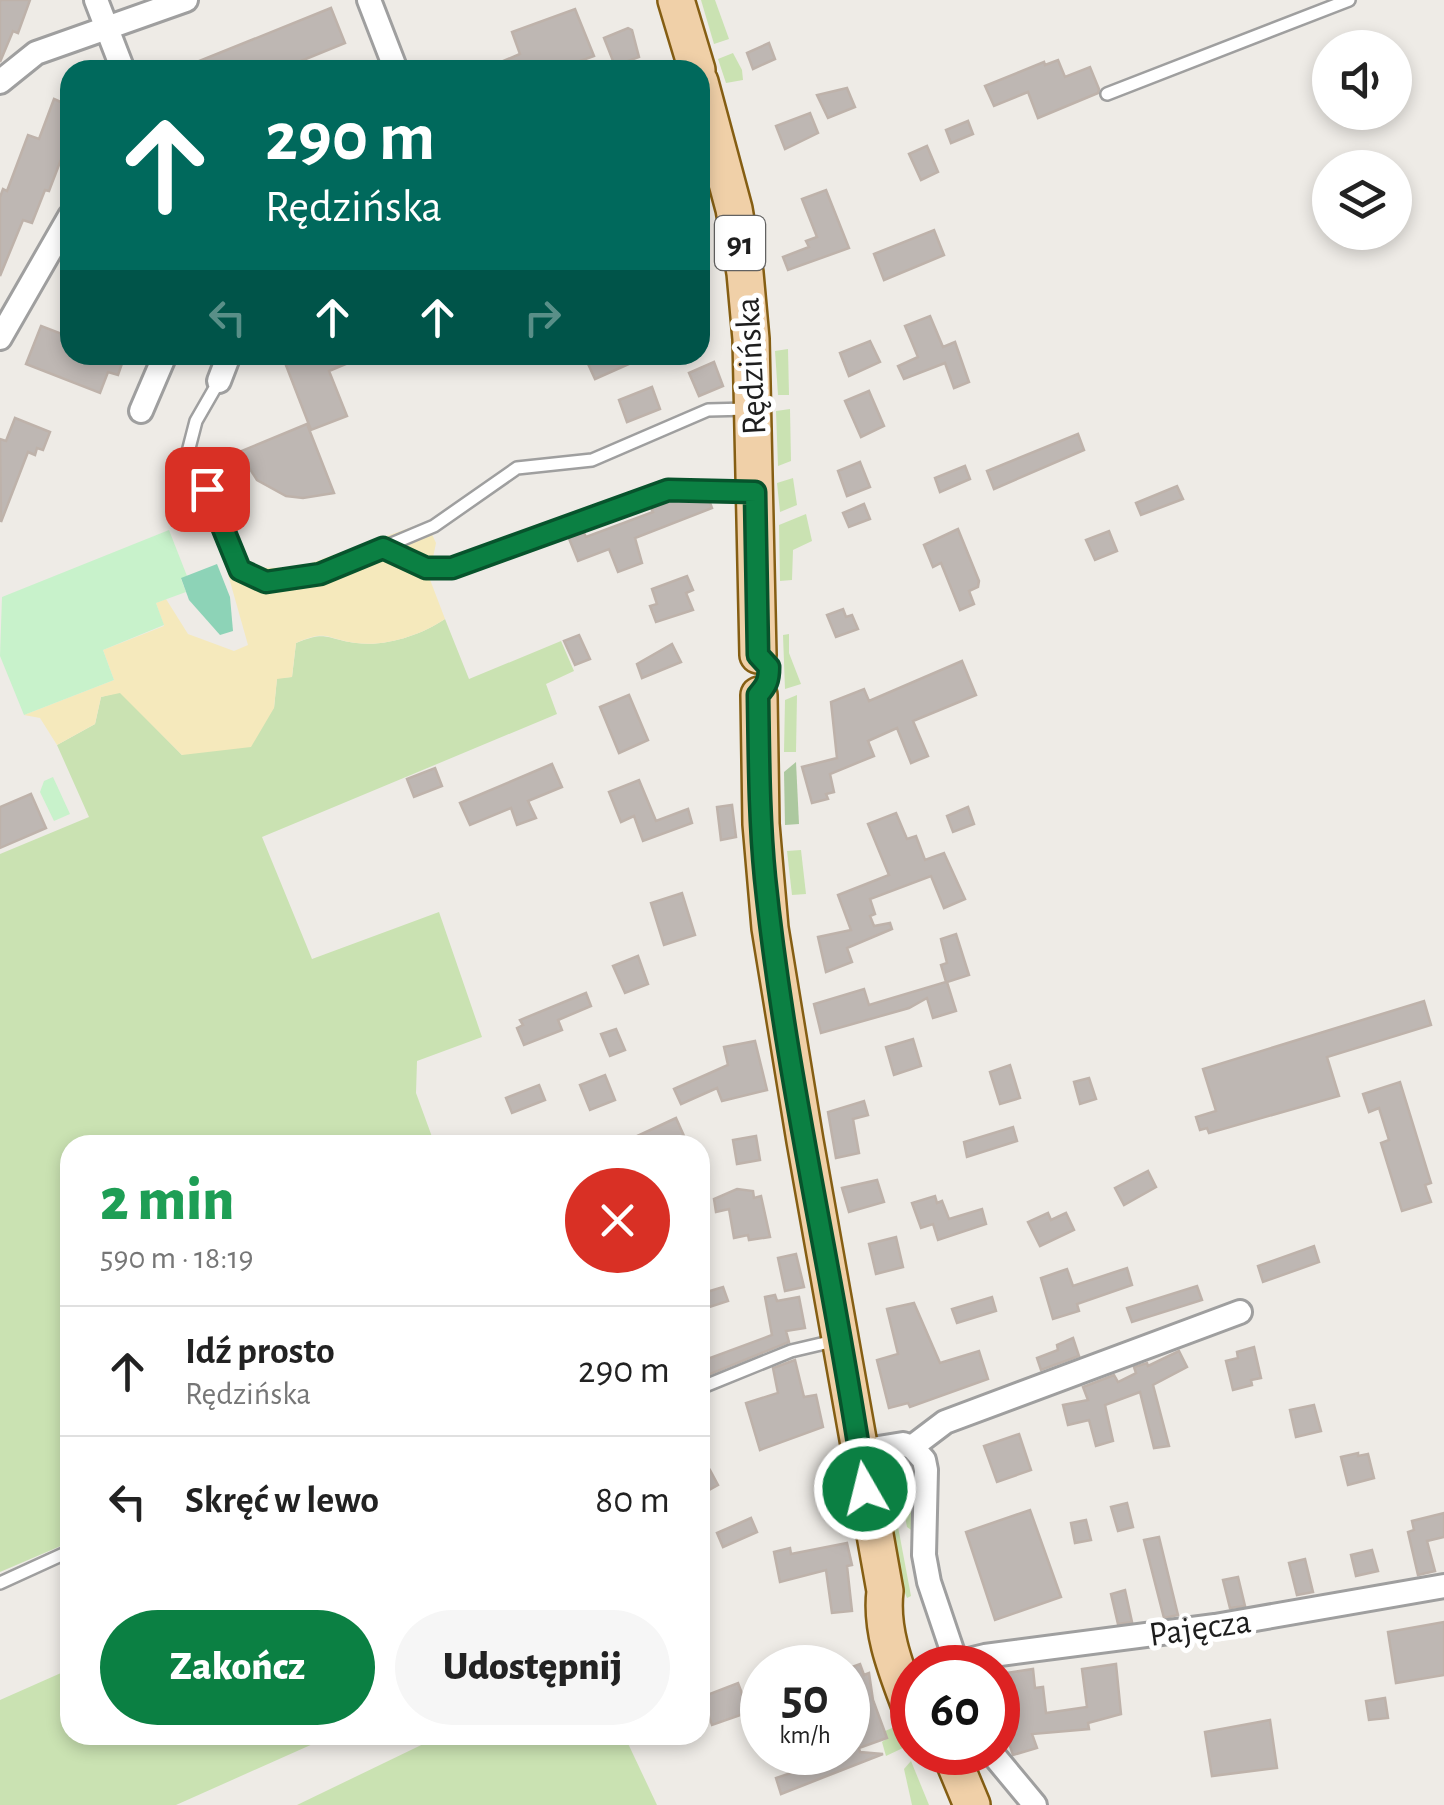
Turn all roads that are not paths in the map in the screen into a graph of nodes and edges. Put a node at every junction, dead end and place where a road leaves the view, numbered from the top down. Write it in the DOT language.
graph roads {
  1 [pos="96,0"];
  2 [pos="186,0"];
  3 [pos="369,0"];
  4 [pos="676,0"];
  5 [pos="1349,0"];
  6 [pos="106,27"];
  7 [pos="118,60"];
  8 [pos="392,60"];
  9 [pos="693,60"];
  10 [pos="0,82"];
  11 [pos="1107,94"];
  12 [pos="710,119"];
  13 [pos="60,233"];
  14 [pos="0,338"];
  15 [pos="160,365"];
  16 [pos="225,365"];
  17 [pos="219,381"];
  18 [pos="753,409"];
  19 [pos="141,411"];
  20 [pos="755,492"];
  21 [pos="383,548"];
  22 [pos="1240,1312"];
  23 [pos="842,1340"];
  24 [pos="710,1384"];
  25 [pos="912,1447"];
  26 [pos="860,1452"];
  27 [pos="60,1556"];
  28 [pos="0,1583"];
  29 [pos="1444,1586"];
  30 [pos="885,1592"];
  31 [pos="907,1645"];
  32 [pos="951,1645"];
  33 [pos="890,1651"];
  34 [pos="1020,1652"];
  35 [pos="938,1775"];
  36 [pos="960,1775"];
  37 [pos="1010,1775"];
  38 [pos="950,1805"];
  39 [pos="972,1805"];
  40 [pos="1035,1805"];
  1 -- 6 [label="street"];
  2 -- 6 [label="street"];
  3 -- 8 [label="street"];
  4 -- 9 [label="main road"];
  5 -- 11 [label="lane"];
  6 -- 7 [label="street"];
  6 -- 10 [label="street"];
  12 -- 18 [label="main road, Rędzińska / 91"];
  13 -- 14 [label="street"];
  15 -- 19 [label="street"];
  16 -- 17 [label="street"];
  17 -- 21 [label="lane"];
  18 -- 20 [label="main road, Rędzińska / 91"];
  18 -- 21 [label="lane"];
  20 -- 21 [label="lane"];
  20 -- 23 [label="main road, Rędzińska / 91"];
  22 -- 25 [label="street"];
  23 -- 24 [label="lane"];
  23 -- 26 [label="main road, 91"];
  25 -- 26 [label="street"];
  25 -- 32 [label="street"];
  26 -- 30 [label="main road, 91"];
  27 -- 28 [label="lane"];
  29 -- 34 [label="street, Pajęcza"];
  30 -- 31 [label="main road, 91"];
  30 -- 33 [label="main road, 91"];
  35 -- 38 [label="main road"];
  36 -- 39 [label="main road"];
  37 -- 40 [label="street"];
}
